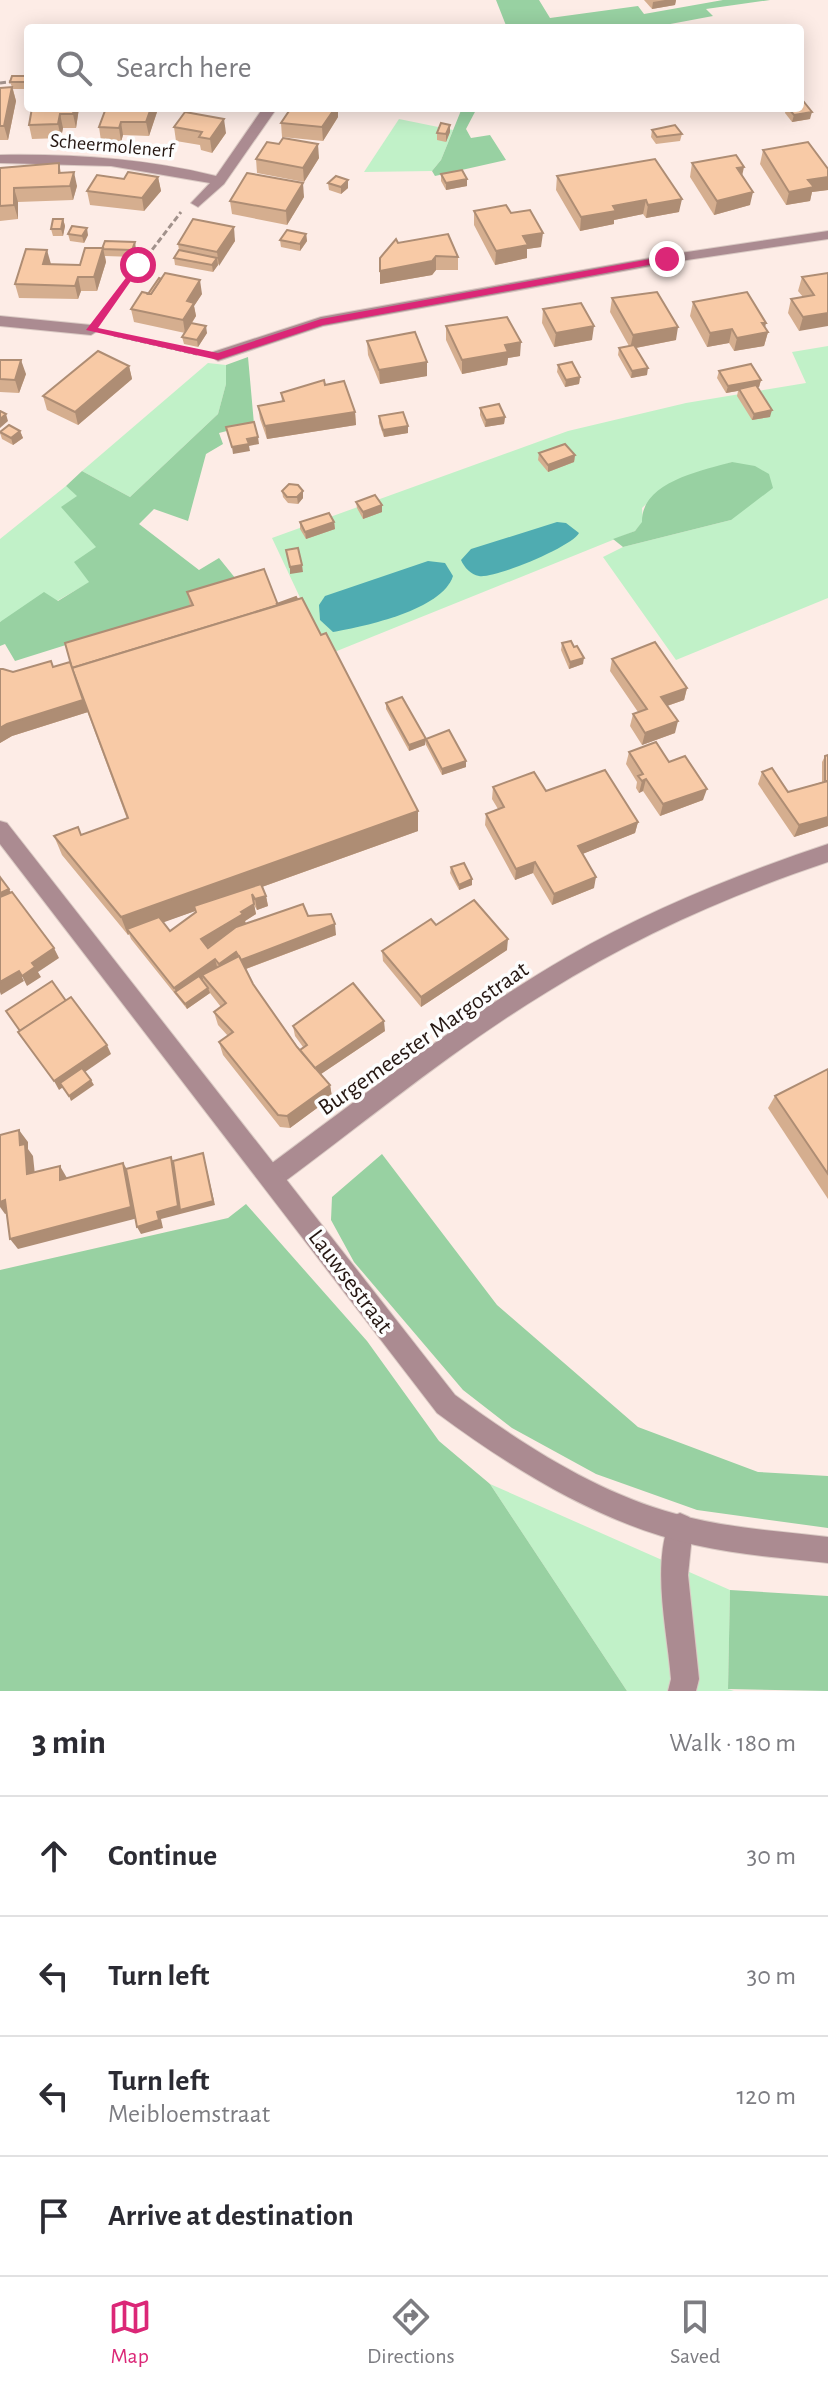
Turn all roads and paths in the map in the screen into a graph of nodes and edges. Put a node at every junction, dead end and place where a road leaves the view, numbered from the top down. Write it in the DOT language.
graph roads {
  1 [pos="24,80"];
  2 [pos="0,83"];
  3 [pos="267,112"];
  4 [pos="0,159"];
  5 [pos="219,181"];
  6 [pos="198,203"];
  7 [pos="828,235"];
  8 [pos="0,321"];
  9 [pos="91,330"];
  10 [pos="218,356"];
  11 [pos="0,829"];
  12 [pos="828,853"];
  13 [pos="272,1177"];
  14 [pos="680,1526"];
  15 [pos="828,1550"];
  16 [pos="686,1687"];
  1 -- 2 [label="path"];
  3 -- 5 [label="street"];
  4 -- 5 [label="street, Scheermolenerf"];
  5 -- 6 [label="street"];
  6 -- 9 [label="path"];
  7 -- 10 [label="street"];
  8 -- 9 [label="street"];
  9 -- 10 [label="path"];
  11 -- 13 [label="street, Lauwsestraat"];
  12 -- 13 [label="street, Burgemeester Margostraat"];
  13 -- 14 [label="street, Lauwsestraat"];
  14 -- 15 [label="street, Lauwsestraat"];
  14 -- 16 [label="street"];
}
